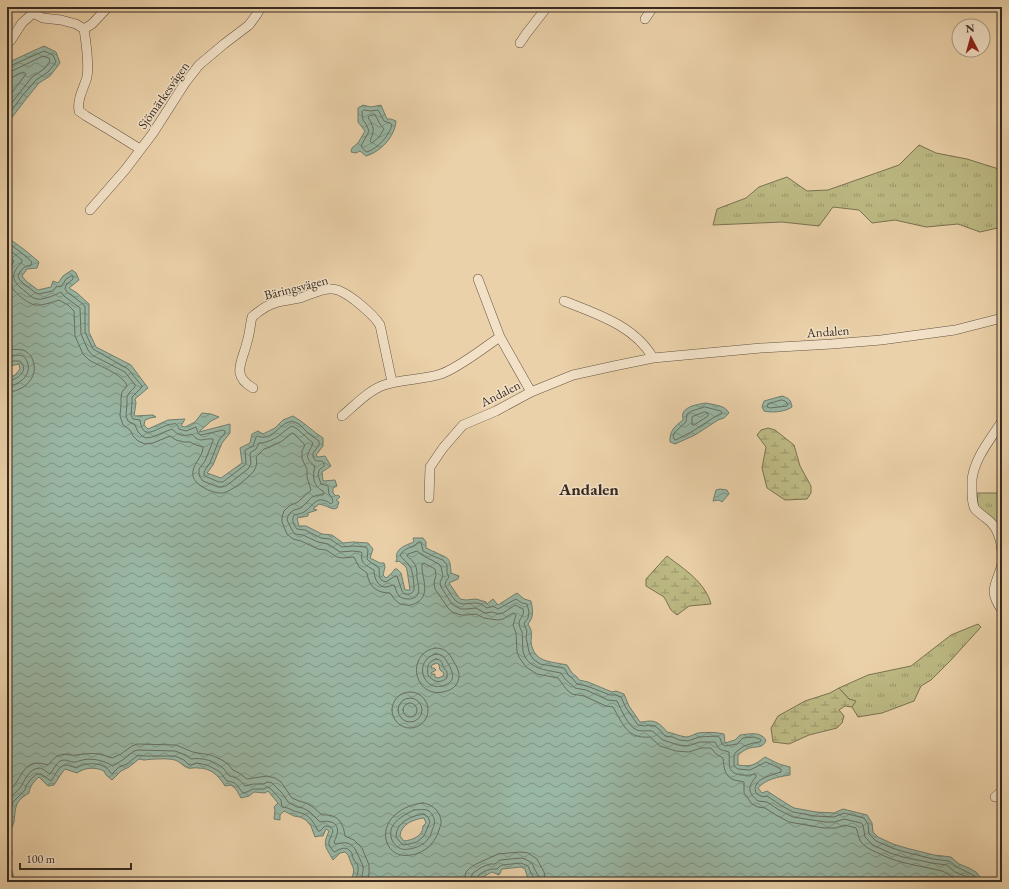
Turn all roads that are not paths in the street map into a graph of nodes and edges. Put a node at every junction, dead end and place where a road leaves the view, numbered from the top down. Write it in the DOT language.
graph roads {
  1 [pos="108,7"];
  2 [pos="261,7"];
  3 [pos="548,7"];
  4 [pos="653,7"];
  5 [pos="37,10"];
  6 [pos="646,19"];
  7 [pos="84,29"];
  8 [pos="520,43"];
  9 [pos="7,44"];
  10 [pos="140,149"];
  11 [pos="90,210"];
  12 [pos="478,279"];
  13 [pos="564,301"];
  14 [pos="1002,318"];
  15 [pos="500,337"];
  16 [pos="653,358"];
  17 [pos="392,382"];
  18 [pos="253,388"];
  19 [pos="531,392"];
  20 [pos="342,416"];
  21 [pos="1002,421"];
  22 [pos="429,498"];
  23 [pos="1002,552"];
  24 [pos="1002,564"];
  25 [pos="1002,610"];
  1 -- 7 [label="street"];
  2 -- 10 [label="street, Sjömärkesvägen"];
  3 -- 8 [label="street"];
  4 -- 6 [label="street"];
  5 -- 7 [label="street"];
  5 -- 9 [label="street"];
  7 -- 10 [label="street, Sjömärkesvägen"];
  10 -- 11 [label="street, Sjömärkesvägen"];
  12 -- 15 [label="street"];
  13 -- 16 [label="street"];
  14 -- 16 [label="street, Andalen"];
  15 -- 17 [label="street"];
  15 -- 19 [label="street"];
  16 -- 19 [label="street, Andalen"];
  17 -- 18 [label="street, Bäringsvägen"];
  17 -- 20 [label="street"];
  19 -- 22 [label="street, Andalen"];
  21 -- 23 [label="street"];
  24 -- 25 [label="street"];
}
